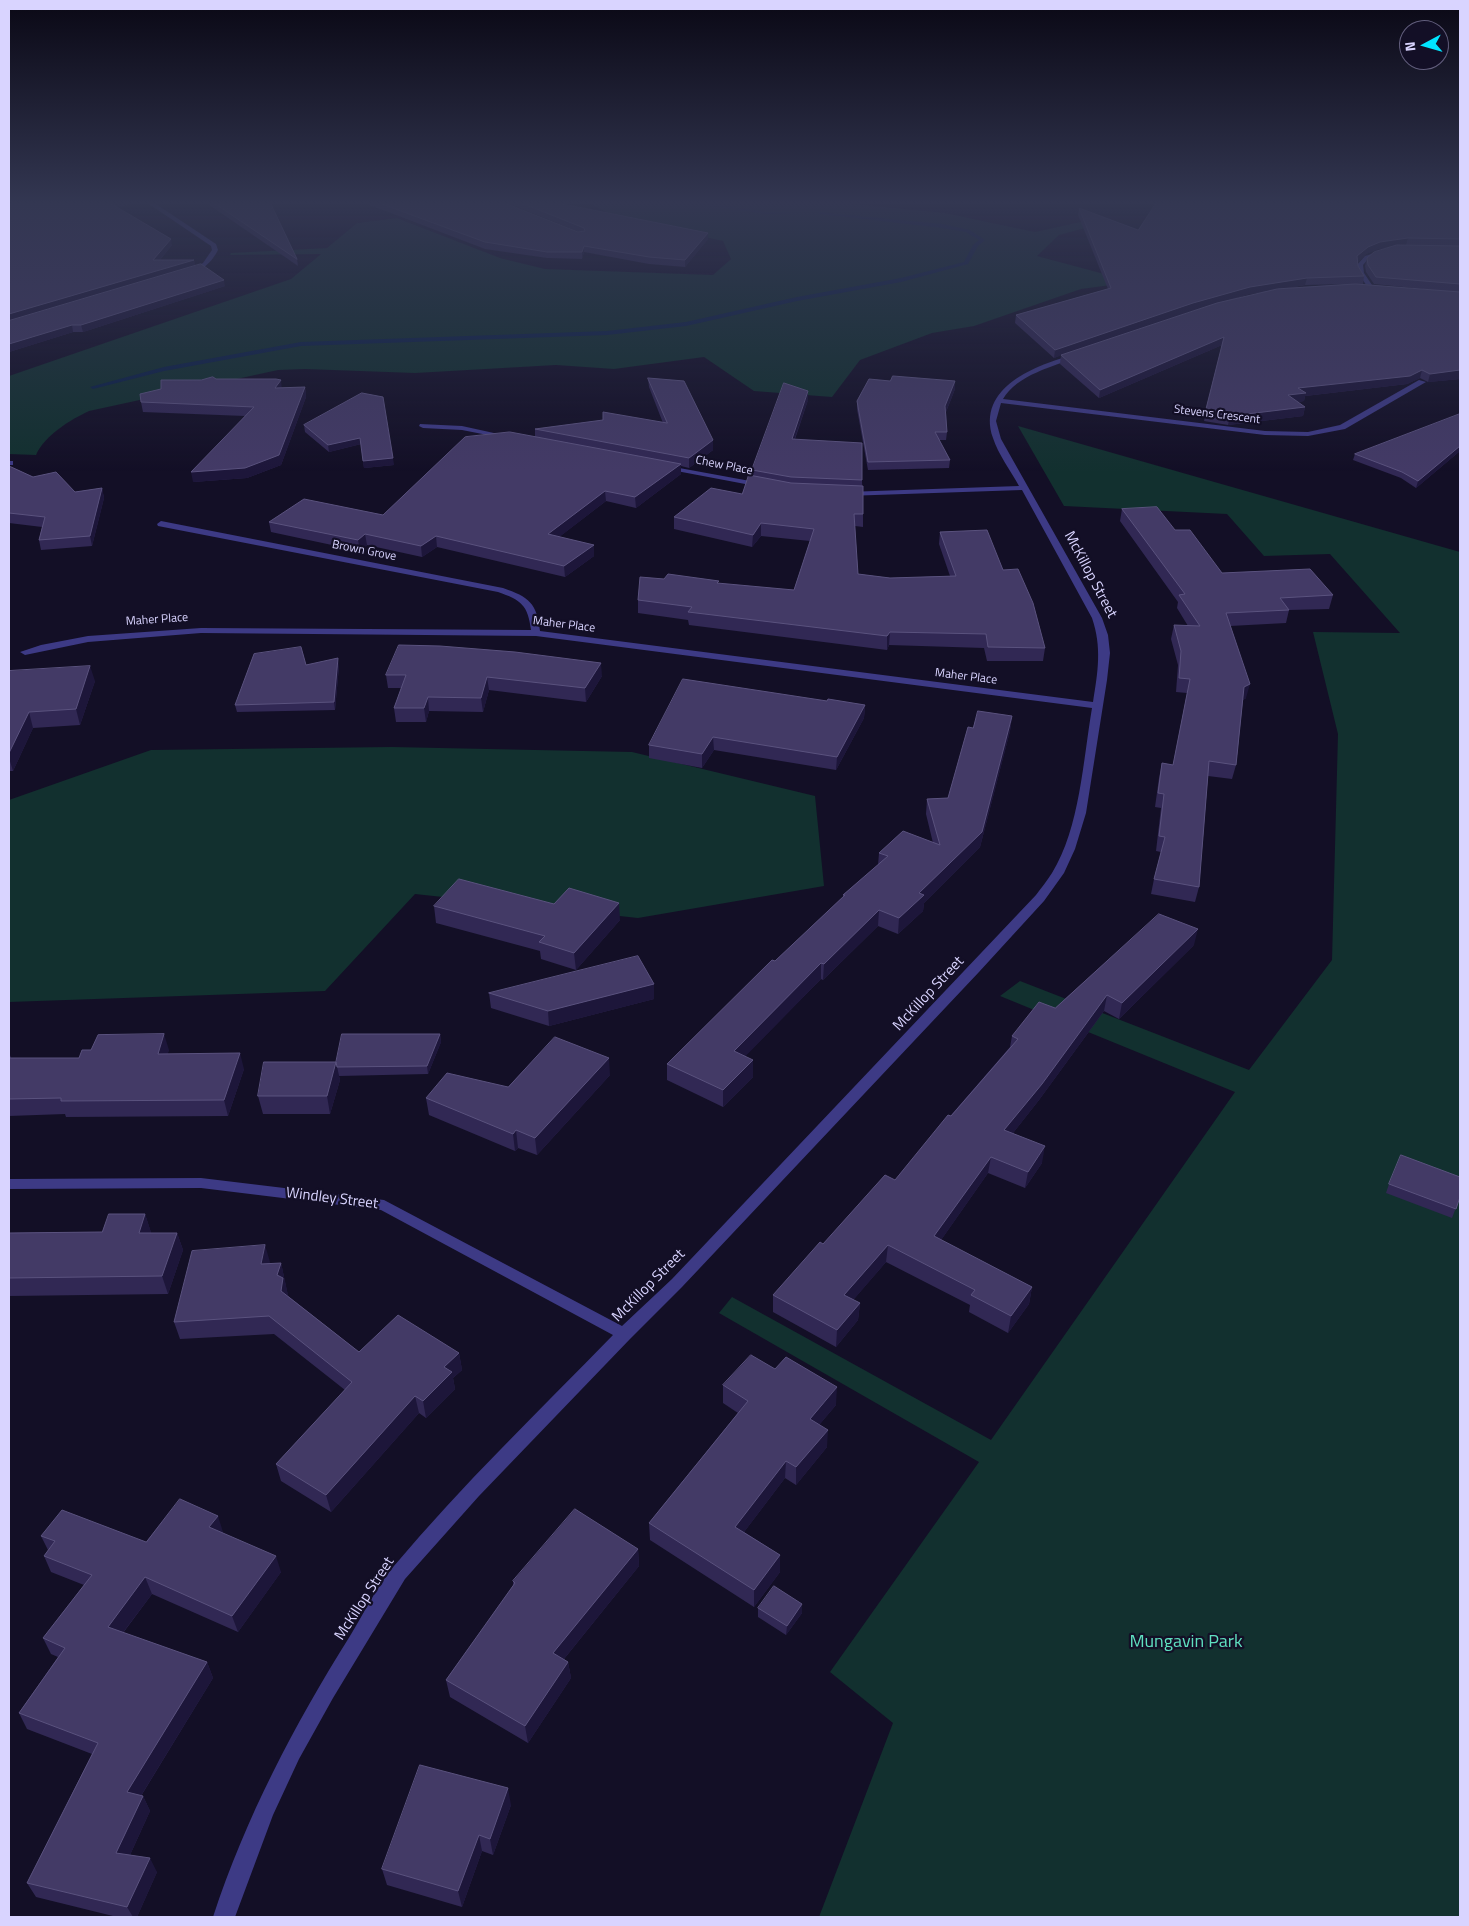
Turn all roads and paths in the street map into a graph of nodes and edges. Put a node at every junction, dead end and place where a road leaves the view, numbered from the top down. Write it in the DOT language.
graph roads {
  1 [pos="1091,350"];
  2 [pos="1422,382"];
  3 [pos="997,400"];
  4 [pos="423,426"];
  5 [pos="520,439"];
  6 [pos="655,465"];
  7 [pos="772,487"];
  8 [pos="1023,488"];
  9 [pos="834,494"];
  10 [pos="161,524"];
  11 [pos="536,633"];
  12 [pos="25,652"];
  13 [pos="1098,706"];
  14 [pos="9,1184"];
  15 [pos="624,1334"];
  16 [pos="224,1917"];
  1 -- 3 [label="street"];
  2 -- 3 [label="street, Stevens Crescent"];
  3 -- 8 [label="street, McKillop Street"];
  4 -- 5 [label="street"];
  6 -- 7 [label="street, Chew Place"];
  8 -- 9 [label="street"];
  8 -- 13 [label="street, McKillop Street"];
  10 -- 11 [label="street, Brown Grove"];
  11 -- 12 [label="street, Maher Place"];
  11 -- 13 [label="street, Maher Place"];
  13 -- 15 [label="street, McKillop Street"];
  14 -- 15 [label="street, Windley Street"];
  15 -- 16 [label="street, McKillop Street"];
}
